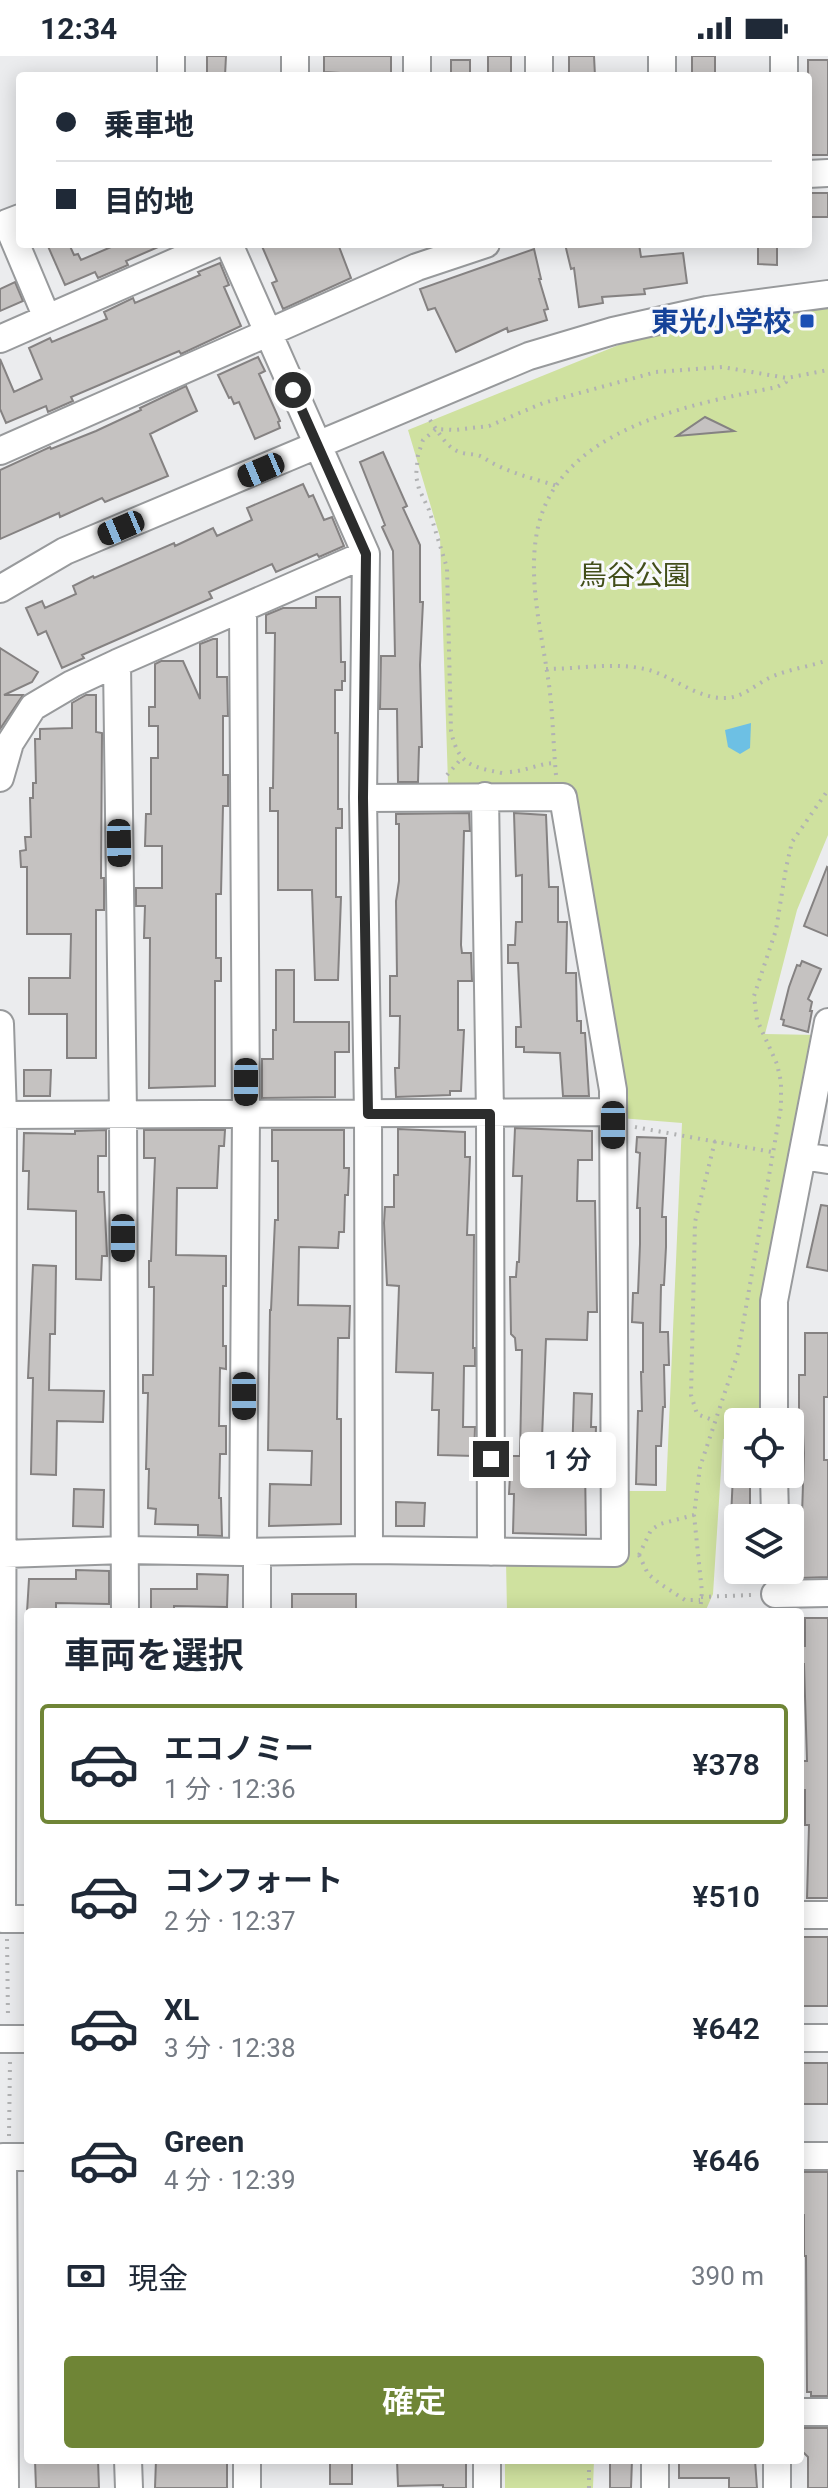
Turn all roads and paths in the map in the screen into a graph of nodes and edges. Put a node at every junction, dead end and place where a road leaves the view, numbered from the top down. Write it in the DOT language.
graph roads {
  1 [pos="16,220"];
  2 [pos="16,244"];
  3 [pos="18,248"];
  4 [pos="207,248"];
  5 [pos="231,248"];
  6 [pos="463,248"];
  7 [pos="417,256"];
  8 [pos="828,294"];
  9 [pos="47,318"];
  10 [pos="268,334"];
  11 [pos="0,339"];
  12 [pos="828,370"];
  13 [pos="787,378"];
  14 [pos="429,419"];
  15 [pos="436,429"];
  16 [pos="317,447"];
  17 [pos="0,451"];
  18 [pos="557,486"];
  19 [pos="366,554"];
  20 [pos="0,589"];
  21 [pos="243,609"];
  22 [pos="828,660"];
  23 [pos="117,663"];
  24 [pos="546,669"];
  25 [pos="555,763"];
  26 [pos="0,778"];
  27 [pos="828,790"];
  28 [pos="485,796"];
  29 [pos="558,797"];
  30 [pos="363,798"];
  31 [pos="828,1022"];
  32 [pos="0,1024"];
  33 [pos="123,1114"];
  34 [pos="246,1114"];
  35 [pos="368,1114"];
  36 [pos="490,1114"];
  37 [pos="1,1116"];
  38 [pos="613,1119"];
  39 [pos="715,1141"];
  40 [pos="773,1152"];
  41 [pos="802,1156"];
  42 [pos="828,1160"];
  43 [pos="774,1408"];
  44 [pos="715,1421"];
  45 [pos="694,1515"];
  46 [pos="125,1550"];
  47 [pos="369,1550"];
  48 [pos="250,1552"];
  49 [pos="491,1552"];
  50 [pos="4,1554"];
  51 [pos="627,1554"];
  52 [pos="775,1592"];
  53 [pos="828,1593"];
  54 [pos="701,1598"];
  55 [pos="125,1608"];
  56 [pos="257,1608"];
  57 [pos="700,1608"];
  58 [pos="804,1915"];
  59 [pos="828,1915"];
  60 [pos="15,1919"];
  61 [pos="6,2038"];
  62 [pos="804,2038"];
  63 [pos="828,2038"];
  64 [pos="804,2156"];
  65 [pos="828,2156"];
  66 [pos="15,2157"];
  67 [pos="804,2412"];
  68 [pos="828,2412"];
  69 [pos="11,2424"];
  70 [pos="128,2464"];
  71 [pos="247,2464"];
  72 [pos="487,2464"];
  73 [pos="589,2464"];
  74 [pos="655,2464"];
  75 [pos="777,2464"];
  76 [pos="5,2488"];
  77 [pos="129,2488"];
  78 [pos="247,2488"];
  79 [pos="487,2488"];
  80 [pos="589,2488"];
  81 [pos="655,2488"];
  82 [pos="777,2488"];
  1 -- 2 [label="street"];
  3 -- 9 [label="street"];
  4 -- 9 [label="street"];
  5 -- 10 [label="street"];
  6 -- 7 [label="street"];
  7 -- 10 [label="street"];
  8 -- 16 [label="street"];
  9 -- 11 [label="street"];
  10 -- 16 [label="street"];
  10 -- 17 [label="street"];
  12 -- 13 [label="path"];
  13 -- 15 [label="path"];
  13 -- 18 [label="path"];
  14 -- 15 [label="path"];
  15 -- 18 [label="path"];
  15 -- 25 [label="path"];
  16 -- 19 [label="street"];
  16 -- 20 [label="street"];
  18 -- 24 [label="path"];
  19 -- 21 [label="street"];
  19 -- 30 [label="street"];
  21 -- 23 [label="street"];
  21 -- 34 [label="street"];
  22 -- 24 [label="path"];
  23 -- 26 [label="street"];
  23 -- 33 [label="street"];
  24 -- 25 [label="path"];
  25 -- 29 [label="path"];
  27 -- 40 [label="path"];
  28 -- 29 [label="street"];
  28 -- 30 [label="street"];
  28 -- 36 [label="street"];
  29 -- 38 [label="street"];
  30 -- 35 [label="street"];
  31 -- 41 [label="street"];
  32 -- 37 [label="street"];
  33 -- 34 [label="street"];
  33 -- 37 [label="street"];
  33 -- 46 [label="street"];
  34 -- 35 [label="street"];
  34 -- 48 [label="street"];
  35 -- 36 [label="street"];
  35 -- 47 [label="street"];
  36 -- 38 [label="street"];
  36 -- 49 [label="street"];
  37 -- 50 [label="street"];
  38 -- 39 [label="path"];
  38 -- 51 [label="street"];
  39 -- 40 [label="path"];
  39 -- 44 [label="path"];
  40 -- 44 [label="path"];
  41 -- 42 [label="street"];
  41 -- 43 [label="street"];
  44 -- 45 [label="path"];
  45 -- 51 [label="path"];
  45 -- 54 [label="path"];
  46 -- 48 [label="street"];
  46 -- 50 [label="street"];
  46 -- 55 [label="street"];
  47 -- 48 [label="street"];
  47 -- 49 [label="street"];
  48 -- 56 [label="street"];
  49 -- 51 [label="street"];
  50 -- 60 [label="street"];
  51 -- 54 [label="path"];
  52 -- 53 [label="street"];
  52 -- 54 [label="path"];
  54 -- 57 [label="path"];
  58 -- 59 [label="street"];
  60 -- 61 [label="path"];
  61 -- 66 [label="path"];
  62 -- 63 [label="street"];
  64 -- 65 [label="street"];
  66 -- 69 [label="street"];
  67 -- 68 [label="street"];
  69 -- 76 [label="street"];
  70 -- 77 [label="street"];
  71 -- 78 [label="street"];
  72 -- 79 [label="street"];
  73 -- 80 [label="path"];
  74 -- 81 [label="street"];
  75 -- 82 [label="street"];
}
